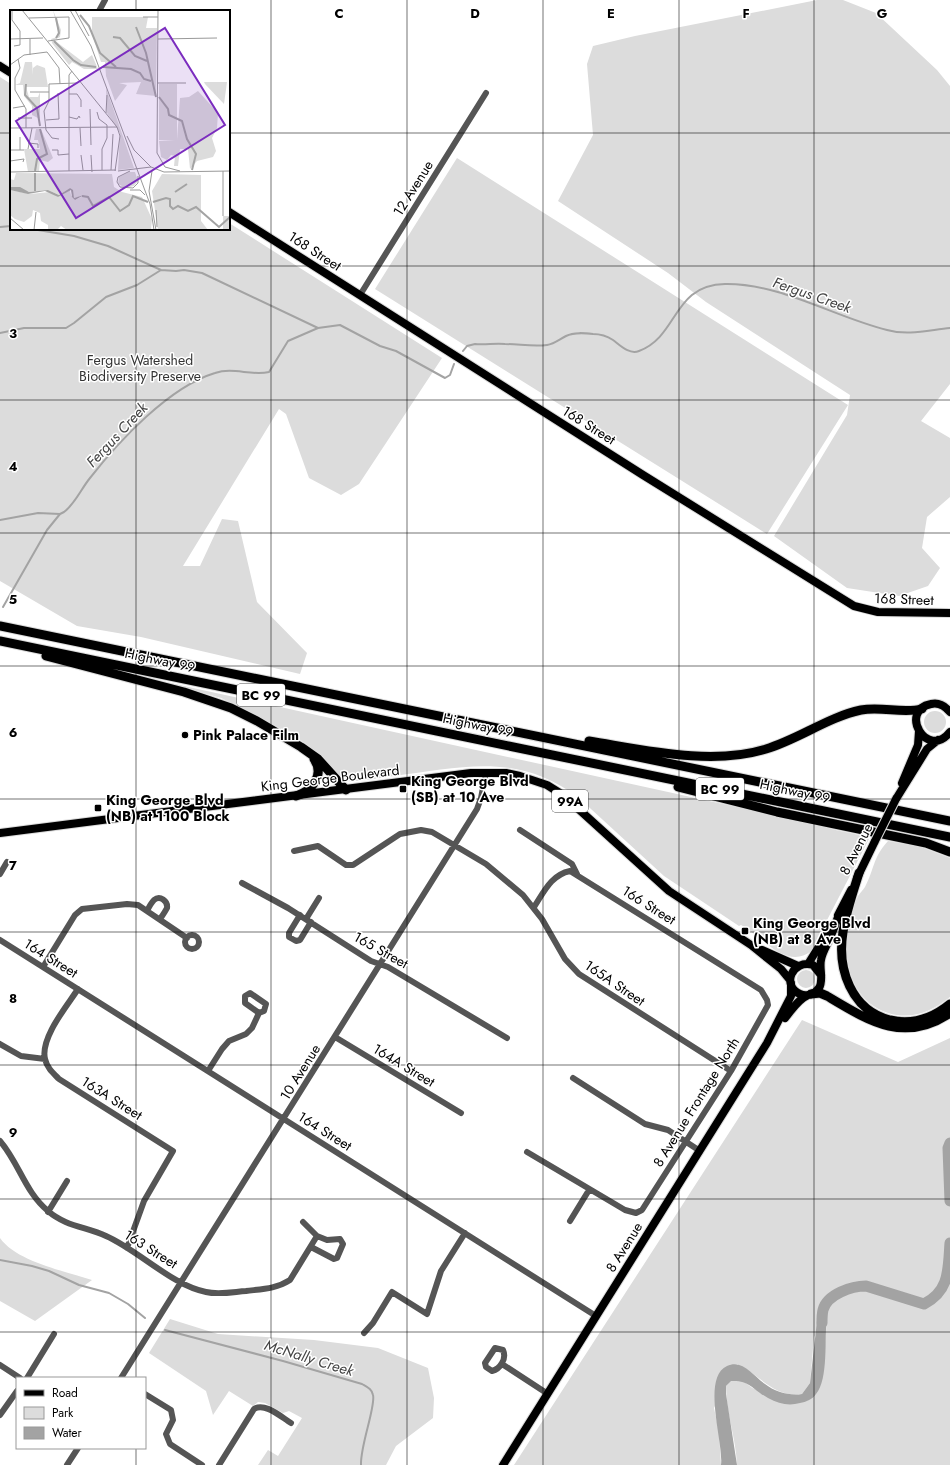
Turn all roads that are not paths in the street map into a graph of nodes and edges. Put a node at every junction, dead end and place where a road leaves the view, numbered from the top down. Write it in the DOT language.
graph roads {
  1 [pos="106,0"];
  2 [pos="100,10"];
  3 [pos="0,66"];
  4 [pos="10,72"];
  5 [pos="486,93"];
  6 [pos="230,213"];
  7 [pos="360,295"];
  8 [pos="950,613"];
  9 [pos="0,626"];
  10 [pos="0,642"];
  11 [pos="950,702"];
  12 [pos="938,704"];
  13 [pos="922,709"];
  14 [pos="950,712"];
  15 [pos="477,724"];
  16 [pos="919,731"];
  17 [pos="950,732"];
  18 [pos="938,740"];
  19 [pos="301,747"];
  20 [pos="521,748"];
  21 [pos="486,772"];
  22 [pos="346,790"];
  23 [pos="296,796"];
  24 [pos="896,799"];
  25 [pos="950,821"];
  26 [pos="520,830"];
  27 [pos="0,833"];
  28 [pos="950,837"];
  29 [pos="455,844"];
  30 [pos="294,851"];
  31 [pos="950,852"];
  32 [pos="7,862"];
  33 [pos="859,873"];
  34 [pos="0,874"];
  35 [pos="577,874"];
  36 [pos="242,883"];
  37 [pos="319,898"];
  38 [pos="534,906"];
  39 [pos="147,911"];
  40 [pos="840,912"];
  41 [pos="303,917"];
  42 [pos="160,919"];
  43 [pos="311,922"];
  44 [pos="187,938"];
  45 [pos="0,940"];
  46 [pos="751,945"];
  47 [pos="380,964"];
  48 [pos="808,964"];
  49 [pos="798,966"];
  50 [pos="43,967"];
  51 [pos="821,975"];
  52 [pos="791,982"];
  53 [pos="78,989"];
  54 [pos="809,995"];
  55 [pos="767,1000"];
  56 [pos="950,1004"];
  57 [pos="259,1013"];
  58 [pos="950,1013"];
  59 [pos="335,1037"];
  60 [pos="507,1038"];
  61 [pos="767,1043"];
  62 [pos="0,1044"];
  63 [pos="45,1059"];
  64 [pos="208,1071"];
  65 [pos="731,1071"];
  66 [pos="573,1078"];
  67 [pos="461,1113"];
  68 [pos="284,1120"];
  69 [pos="685,1141"];
  70 [pos="0,1142"];
  71 [pos="700,1151"];
  72 [pos="527,1152"];
  73 [pos="67,1181"];
  74 [pos="589,1190"];
  75 [pos="48,1212"];
  76 [pos="570,1221"];
  77 [pos="303,1222"];
  78 [pos="465,1233"];
  79 [pos="317,1236"];
  80 [pos="311,1247"];
  81 [pos="127,1248"];
  82 [pos="181,1282"];
  83 [pos="596,1316"];
  84 [pos="364,1333"];
  85 [pos="54,1334"];
  86 [pos="502,1364"];
  87 [pos="0,1366"];
  88 [pos="18,1377"];
  89 [pos="27,1377"];
  90 [pos="122,1377"];
  91 [pos="16,1392"];
  92 [pos="548,1394"];
  93 [pos="146,1395"];
  94 [pos="0,1415"];
  95 [pos="291,1423"];
  96 [pos="77,1449"];
  97 [pos="67,1465"];
  98 [pos="202,1465"];
  99 [pos="219,1465"];
  100 [pos="503,1465"];
  1 -- 2 [label="street"];
  3 -- 4 [label="main road"];
  5 -- 7 [label="street, 12 Avenue"];
  6 -- 7 [label="main road, 168 Street"];
  7 -- 8 [label="main road, 168 Street"];
  9 -- 15 [label="highway, Highway 99 / BC 99"];
  10 -- 19 [label="highway"];
  10 -- 20 [label="highway, Highway 99 / BC 99"];
  11 -- 12 [label="main road"];
  12 -- 13 [label="main road"];
  12 -- 14 [label="main road"];
  13 -- 15 [label="highway"];
  13 -- 16 [label="main road, 8 Avenue"];
  15 -- 25 [label="highway, Highway 99 / BC 99"];
  16 -- 18 [label="main road"];
  16 -- 24 [label="main road, 8 Avenue"];
  17 -- 18 [label="main road, 8 Avenue"];
  18 -- 24 [label="main road, 8 Avenue"];
  19 -- 22 [label="highway"];
  19 -- 23 [label="highway"];
  20 -- 28 [label="highway, Highway 99 / BC 99"];
  20 -- 31 [label="highway"];
  21 -- 22 [label="main road, King George Boulevard / 99A"];
  21 -- 29 [label="street, 10 Avenue"];
  21 -- 46 [label="main road, King George Boulevard / 99A"];
  22 -- 23 [label="main road, King George Boulevard / 99A"];
  23 -- 27 [label="main road, King George Boulevard / 99A"];
  24 -- 33 [label="main road, 8 Avenue, bridge"];
  26 -- 35 [label="street, 166 Street"];
  29 -- 30 [label="street, 165A Street"];
  29 -- 38 [label="street, 165A Street"];
  29 -- 47 [label="street, 10 Avenue"];
  32 -- 34 [label="street"];
  33 -- 40 [label="main road, 8 Avenue"];
  33 -- 56 [label="highway"];
  35 -- 38 [label="street"];
  35 -- 55 [label="street, 166 Street"];
  36 -- 41 [label="street, 165 Street"];
  37 -- 41 [label="street"];
  38 -- 65 [label="street, 165A Street"];
  39 -- 42 [label="street"];
  39 -- 42 [label="street"];
  39 -- 50 [label="street"];
  40 -- 48 [label="main road, 8 Avenue"];
  40 -- 51 [label="main road, 8 Avenue"];
  41 -- 43 [label="street, 165 Street"];
  41 -- 43 [label="street"];
  42 -- 44 [label="street"];
  43 -- 47 [label="street, 165 Street"];
  45 -- 50 [label="street, 164 Street"];
  46 -- 49 [label="main road, King George Boulevard / 99A"];
  46 -- 52 [label="main road, King George Boulevard / 99A"];
  47 -- 59 [label="street, 10 Avenue"];
  47 -- 60 [label="street, 165 Street"];
  48 -- 49 [label="main road"];
  48 -- 51 [label="main road"];
  49 -- 52 [label="main road"];
  50 -- 53 [label="street, 164 Street"];
  51 -- 54 [label="main road"];
  52 -- 54 [label="main road"];
  52 -- 61 [label="main road, 8 Avenue"];
  53 -- 63 [label="street"];
  53 -- 64 [label="street, 164 Street"];
  54 -- 58 [label="highway"];
  54 -- 61 [label="main road, 8 Avenue"];
  55 -- 65 [label="street, 8 Avenue Frontage North"];
  57 -- 64 [label="street"];
  59 -- 67 [label="street, 164A Street"];
  59 -- 68 [label="street, 10 Avenue"];
  61 -- 71 [label="main road, 8 Avenue"];
  62 -- 63 [label="street"];
  63 -- 81 [label="street, 163A Street"];
  64 -- 68 [label="street, 164 Street"];
  65 -- 69 [label="street, 8 Avenue Frontage North"];
  66 -- 69 [label="street"];
  68 -- 78 [label="street, 164 Street"];
  68 -- 82 [label="street, 10 Avenue"];
  69 -- 71 [label="street"];
  69 -- 74 [label="street, 8 Avenue Frontage North"];
  70 -- 75 [label="street, 163 Street"];
  71 -- 83 [label="main road, 8 Avenue"];
  72 -- 74 [label="street"];
  73 -- 75 [label="street"];
  74 -- 76 [label="street"];
  75 -- 81 [label="street, 163 Street"];
  77 -- 79 [label="street"];
  78 -- 83 [label="street, 164 Street"];
  78 -- 84 [label="street"];
  79 -- 80 [label="street, 163 Street"];
  79 -- 80 [label="street"];
  80 -- 82 [label="street, 163 Street"];
  81 -- 82 [label="street, 163 Street"];
  82 -- 90 [label="street, 10 Avenue"];
  83 -- 92 [label="main road, 8 Avenue"];
  85 -- 89 [label="street"];
  86 -- 92 [label="street"];
  87 -- 88 [label="street"];
  91 -- 94 [label="street"];
  92 -- 100 [label="main road, 8 Avenue"];
  93 -- 98 [label="street"];
  95 -- 99 [label="street"];
  96 -- 97 [label="street"];
}
